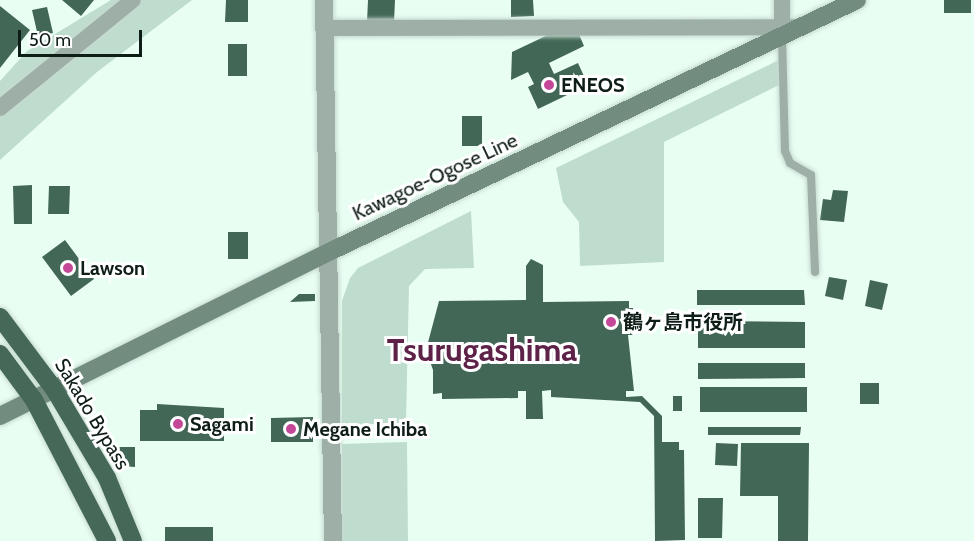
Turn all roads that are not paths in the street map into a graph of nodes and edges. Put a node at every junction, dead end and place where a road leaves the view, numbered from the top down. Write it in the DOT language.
graph roads {
  1 [pos="324,0"];
  2 [pos="782,0"];
  3 [pos="857,0"];
  4 [pos="129,1"];
  5 [pos="325,28"];
  6 [pos="782,32"];
  7 [pos="0,108"];
  8 [pos="329,252"];
  9 [pos="815,272"];
  10 [pos="0,317"];
  11 [pos="0,354"];
  12 [pos="54,389"];
  13 [pos="34,400"];
  14 [pos="0,416"];
  15 [pos="107,541"];
  16 [pos="134,541"];
  17 [pos="333,541"];
  1 -- 5 [label="street"];
  2 -- 6 [label="street"];
  3 -- 6 [label="main road, Kawagoe-Ogose Line"];
  4 -- 7 [label="street"];
  5 -- 6 [label="street"];
  5 -- 8 [label="street"];
  6 -- 8 [label="main road, Kawagoe-Ogose Line"];
  6 -- 9 [label="lane"];
  8 -- 12 [label="main road, Kawagoe-Ogose Line"];
  8 -- 17 [label="street"];
  10 -- 12 [label="highway, Sakado Bypass"];
  11 -- 13 [label="highway"];
  12 -- 13 [label="main road, Kawagoe-Ogose Line"];
  12 -- 16 [label="highway, Sakado Bypass"];
  13 -- 14 [label="main road, Kawagoe-Ogose Line"];
  13 -- 15 [label="highway"];
}
